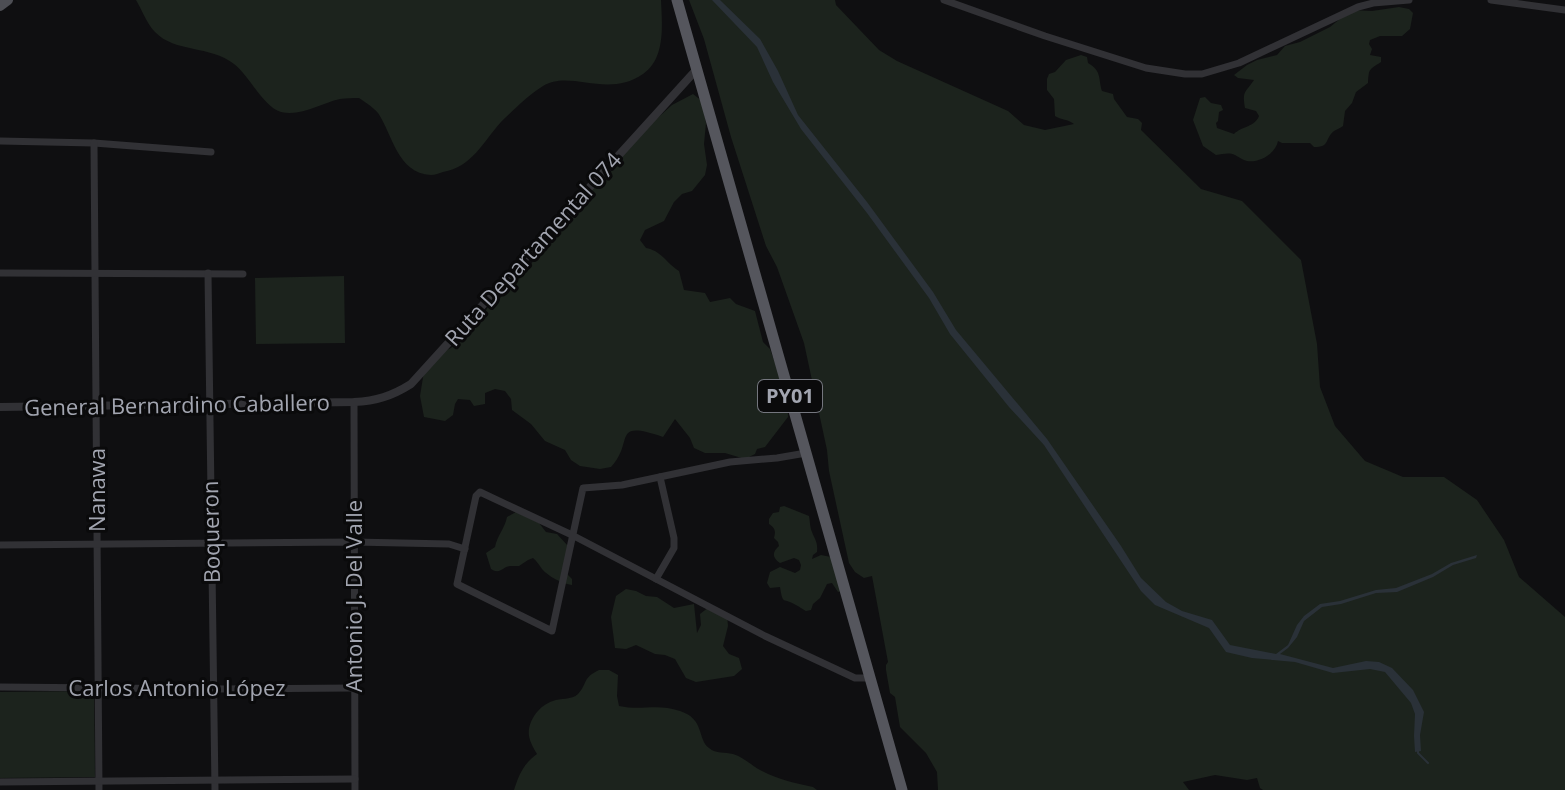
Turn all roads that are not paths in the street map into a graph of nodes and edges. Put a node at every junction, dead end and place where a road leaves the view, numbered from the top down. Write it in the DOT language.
graph roads {
  1 [pos="8,0"];
  2 [pos="944,0"];
  3 [pos="1409,0"];
  4 [pos="1491,0"];
  5 [pos="677,1"];
  6 [pos="0,6"];
  7 [pos="1565,10"];
  8 [pos="697,69"];
  9 [pos="0,141"];
  10 [pos="94,143"];
  11 [pos="211,152"];
  12 [pos="96,272"];
  13 [pos="0,273"];
  14 [pos="208,273"];
  15 [pos="243,274"];
  16 [pos="354,402"];
  17 [pos="210,404"];
  18 [pos="96,406"];
  19 [pos="0,407"];
  20 [pos="806,453"];
  21 [pos="660,477"];
  22 [pos="572,535"];
  23 [pos="354,542"];
  24 [pos="212,543"];
  25 [pos="98,544"];
  26 [pos="0,545"];
  27 [pos="465,549"];
  28 [pos="656,579"];
  29 [pos="870,678"];
  30 [pos="0,687"];
  31 [pos="99,688"];
  32 [pos="354,688"];
  33 [pos="213,689"];
  34 [pos="355,779"];
  35 [pos="99,780"];
  36 [pos="214,780"];
  37 [pos="0,782"];
  38 [pos="99,790"];
  39 [pos="215,790"];
  40 [pos="355,790"];
  41 [pos="902,790"];
  1 -- 6 [label="main road"];
  2 -- 3 [label="street"];
  4 -- 7 [label="street"];
  5 -- 8 [label="highway, PY01"];
  8 -- 16 [label="street, Ruta Departamental 074"];
  8 -- 20 [label="highway, PY01"];
  9 -- 10 [label="street"];
  10 -- 11 [label="street"];
  10 -- 12 [label="street, Nanawa"];
  12 -- 13 [label="street"];
  12 -- 14 [label="street"];
  12 -- 18 [label="street, Nanawa"];
  14 -- 15 [label="street"];
  14 -- 17 [label="street, Boqueron"];
  16 -- 17 [label="street, General Bernardino Caballero"];
  16 -- 23 [label="street, Antonio J. Del Valle"];
  17 -- 18 [label="street, General Bernardino Caballero"];
  17 -- 24 [label="street, Boqueron"];
  18 -- 19 [label="street, General Bernardino Caballero"];
  18 -- 25 [label="street, Nanawa"];
  20 -- 21 [label="street"];
  20 -- 29 [label="highway, PY01"];
  21 -- 22 [label="street"];
  21 -- 28 [label="street"];
  22 -- 27 [label="street"];
  22 -- 27 [label="street"];
  22 -- 28 [label="street"];
  23 -- 24 [label="street"];
  23 -- 27 [label="street"];
  23 -- 32 [label="street, Antonio J. Del Valle"];
  24 -- 25 [label="street"];
  24 -- 33 [label="street, Boqueron"];
  25 -- 26 [label="street"];
  25 -- 31 [label="street, Nanawa"];
  28 -- 29 [label="street"];
  29 -- 41 [label="highway, PY01"];
  30 -- 31 [label="street, Carlos Antonio López"];
  31 -- 33 [label="street, Carlos Antonio López"];
  31 -- 35 [label="street, Nanawa"];
  32 -- 33 [label="street, Carlos Antonio López"];
  32 -- 34 [label="street, Antonio J. Del Valle"];
  33 -- 36 [label="street, Boqueron"];
  34 -- 36 [label="street"];
  34 -- 40 [label="street, Antonio J. Del Valle"];
  35 -- 36 [label="street"];
  35 -- 37 [label="street"];
  35 -- 38 [label="street, Nanawa"];
  36 -- 39 [label="street, Boqueron"];
}
